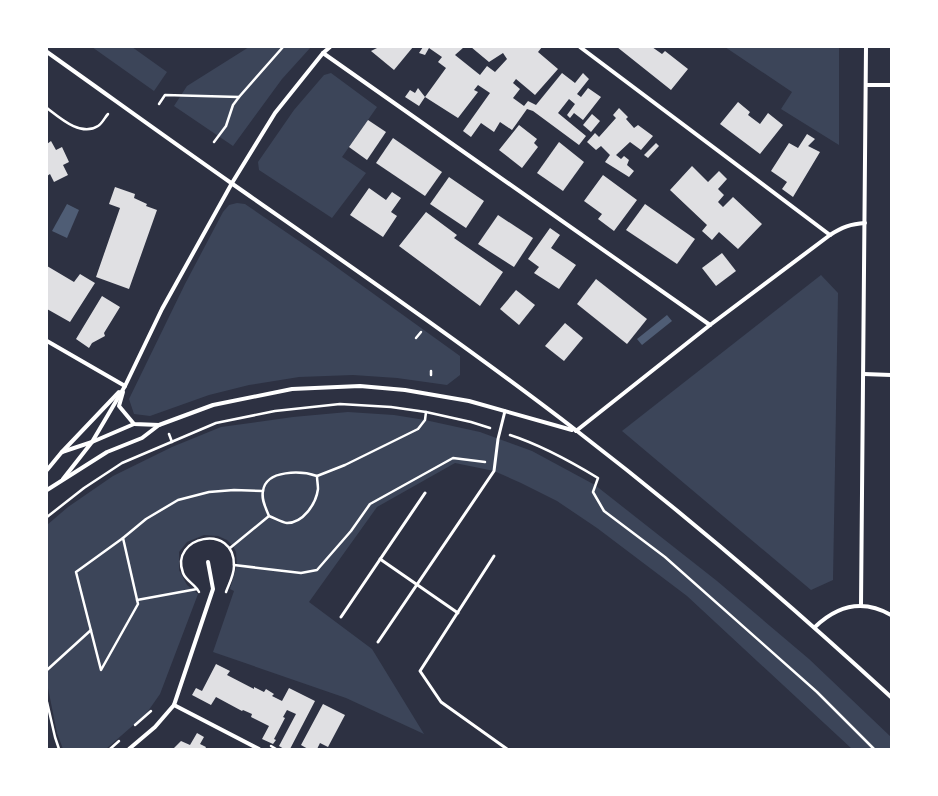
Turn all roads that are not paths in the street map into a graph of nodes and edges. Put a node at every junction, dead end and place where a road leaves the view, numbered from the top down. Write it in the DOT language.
graph roads {
  1 [pos="330,47"];
  2 [pos="580,47"];
  3 [pos="866,47"];
  4 [pos="47,52"];
  5 [pos="323,52"];
  6 [pos="866,85"];
  7 [pos="891,85"];
  8 [pos="232,183"];
  9 [pos="865,223"];
  10 [pos="830,235"];
  11 [pos="710,325"];
  12 [pos="47,341"];
  13 [pos="864,374"];
  14 [pos="891,374"];
  15 [pos="125,386"];
  16 [pos="505,411"];
  17 [pos="134,424"];
  18 [pos="159,425"];
  19 [pos="576,431"];
  20 [pos="92,442"];
  21 [pos="61,453"];
  22 [pos="47,470"];
  23 [pos="61,482"];
  24 [pos="47,490"];
  25 [pos="425,493"];
  26 [pos="494,556"];
  27 [pos="380,559"];
  28 [pos="208,562"];
  29 [pos="416,584"];
  30 [pos="861,605"];
  31 [pos="458,613"];
  32 [pos="891,615"];
  33 [pos="341,617"];
  34 [pos="814,627"];
  35 [pos="378,642"];
  36 [pos="891,697"];
  37 [pos="174,705"];
  38 [pos="129,749"];
  39 [pos="259,749"];
  40 [pos="507,749"];
  1 -- 5 [label="street"];
  2 -- 10 [label="street"];
  3 -- 6 [label="street"];
  4 -- 8 [label="street"];
  5 -- 8 [label="street"];
  5 -- 11 [label="street"];
  6 -- 7 [label="street"];
  6 -- 9 [label="street"];
  8 -- 15 [label="street"];
  8 -- 19 [label="street"];
  9 -- 10 [label="street"];
  9 -- 13 [label="street"];
  10 -- 11 [label="street"];
  11 -- 19 [label="street"];
  12 -- 15 [label="street"];
  13 -- 14 [label="street"];
  13 -- 30 [label="street"];
  15 -- 17 [label="street"];
  15 -- 20 [label="street"];
  15 -- 21 [label="street"];
  16 -- 18 [label="street"];
  16 -- 19 [label="street"];
  16 -- 29 [label="lane"];
  17 -- 18 [label="street"];
  17 -- 20 [label="street"];
  18 -- 23 [label="street"];
  19 -- 34 [label="street"];
  20 -- 21 [label="street"];
  20 -- 23 [label="street"];
  21 -- 22 [label="street"];
  23 -- 24 [label="street"];
  25 -- 27 [label="lane"];
  26 -- 31 [label="lane"];
  27 -- 29 [label="lane"];
  27 -- 33 [label="lane"];
  28 -- 37 [label="street"];
  29 -- 31 [label="lane"];
  29 -- 35 [label="lane"];
  30 -- 32 [label="street"];
  30 -- 34 [label="street"];
  31 -- 40 [label="lane"];
  34 -- 36 [label="street"];
  37 -- 38 [label="street"];
  37 -- 39 [label="street"];
}
